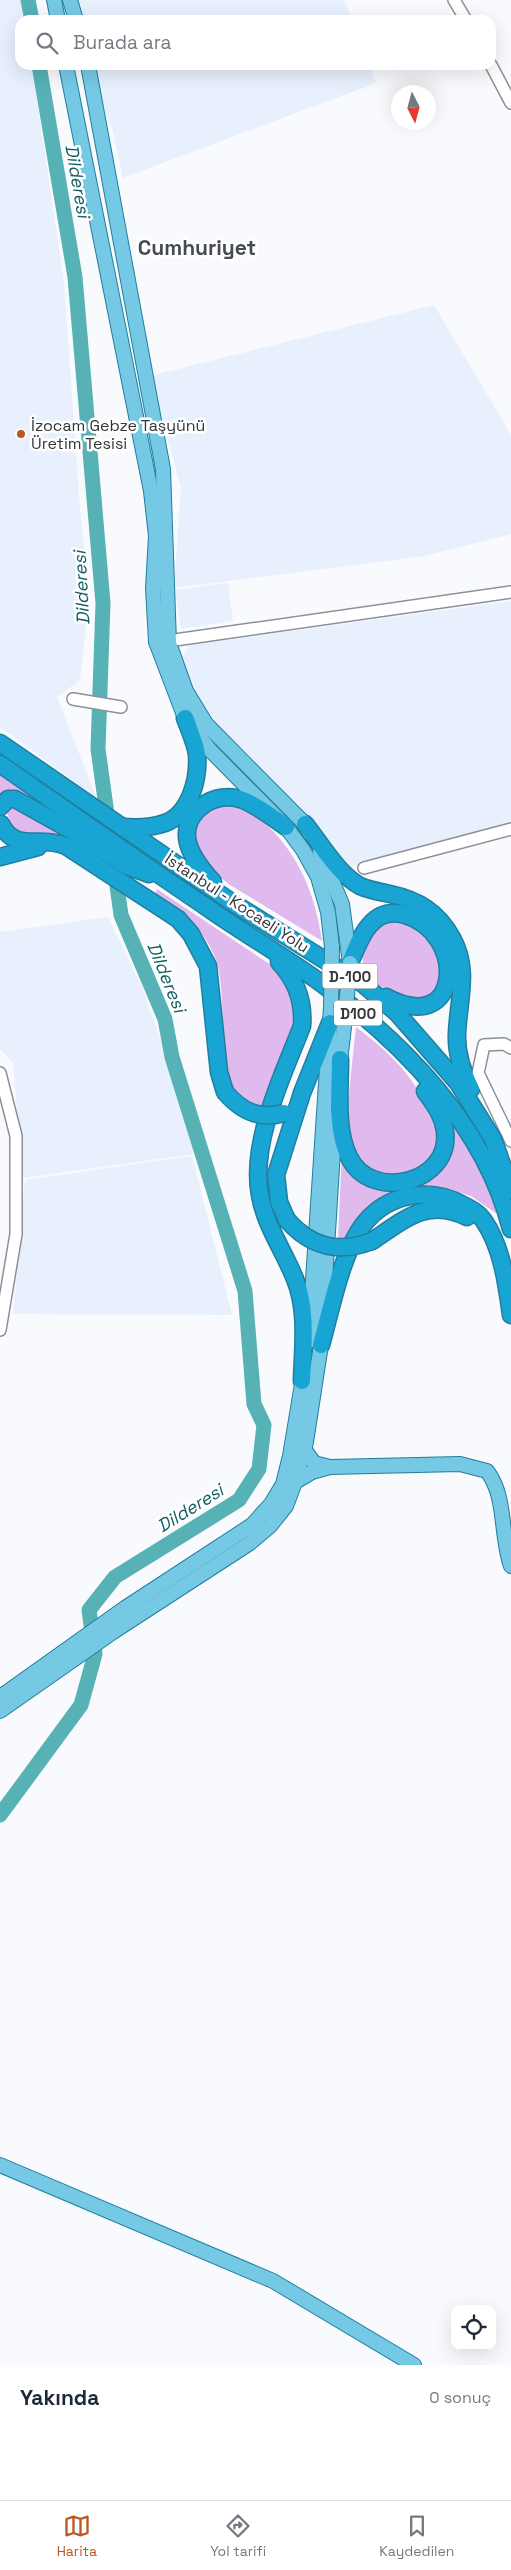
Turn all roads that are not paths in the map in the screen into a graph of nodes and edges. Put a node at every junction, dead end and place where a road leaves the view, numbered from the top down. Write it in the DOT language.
graph roads {
  1 [pos="54,0"];
  2 [pos="70,0"];
  3 [pos="454,0"];
  4 [pos="57,15"];
  5 [pos="74,15"];
  6 [pos="463,15"];
  7 [pos="67,70"];
  8 [pos="89,70"];
  9 [pos="493,70"];
  10 [pos="511,103"];
  11 [pos="511,592"];
  12 [pos="163,642"];
  13 [pos="73,699"];
  14 [pos="121,707"];
  15 [pos="185,718"];
  16 [pos="0,743"];
  17 [pos="0,764"];
  18 [pos="0,807"];
  19 [pos="305,824"];
  20 [pos="0,826"];
  21 [pos="122,827"];
  22 [pos="286,827"];
  23 [pos="511,829"];
  24 [pos="86,831"];
  25 [pos="0,857"];
  26 [pos="85,859"];
  27 [pos="364,868"];
  28 [pos="230,901"];
  29 [pos="259,944"];
  30 [pos="350,963"];
  31 [pos="363,984"];
  32 [pos="335,1016"];
  33 [pos="511,1048"];
  34 [pos="405,1054"];
  35 [pos="340,1059"];
  36 [pos="0,1073"];
  37 [pos="302,1093"];
  38 [pos="494,1139"];
  39 [pos="511,1140"];
  40 [pos="511,1190"];
  41 [pos="511,1228"];
  42 [pos="504,1278"];
  43 [pos="511,1316"];
  44 [pos="0,1330"];
  45 [pos="321,1346"];
  46 [pos="302,1381"];
  47 [pos="304,1449"];
  48 [pos="330,1467"];
  49 [pos="295,1482"];
  50 [pos="511,1566"];
  51 [pos="0,1697"];
  52 [pos="0,1711"];
  53 [pos="0,2165"];
  54 [pos="414,2365"];
  1 -- 4 [label="main road"];
  2 -- 5 [label="main road"];
  3 -- 6 [label="street"];
  7 -- 12 [label="main road"];
  8 -- 12 [label="main road"];
  9 -- 10 [label="street"];
  11 -- 12 [label="street"];
  12 -- 15 [label="main road"];
  12 -- 19 [label="main road"];
  13 -- 14 [label="street"];
  15 -- 21 [label="highway"];
  15 -- 22 [label="main road"];
  16 -- 21 [label="highway, İstanbul - Kocaeli Yolu"];
  17 -- 24 [label="highway, D100"];
  18 -- 24 [label="highway"];
  19 -- 30 [label="main road"];
  19 -- 38 [label="highway"];
  20 -- 26 [label="highway"];
  21 -- 28 [label="highway, İstanbul - Kocaeli Yolu / D-100"];
  22 -- 28 [label="highway"];
  22 -- 32 [label="main road, bridge"];
  23 -- 27 [label="street"];
  24 -- 29 [label="highway, D100"];
  25 -- 26 [label="highway"];
  26 -- 37 [label="highway, bridge"];
  28 -- 31 [label="highway, İstanbul - Kocaeli Yolu / D-100"];
  29 -- 34 [label="highway, D100"];
  29 -- 46 [label="highway"];
  30 -- 31 [label="highway"];
  30 -- 32 [label="main road, bridge"];
  31 -- 38 [label="highway, İstanbul - Kocaeli Yolu / D-100"];
  32 -- 35 [label="main road"];
  32 -- 37 [label="highway"];
  32 -- 46 [label="main road"];
  33 -- 39 [label="street"];
  34 -- 35 [label="highway"];
  34 -- 41 [label="highway, D100"];
  35 -- 45 [label="main road"];
  36 -- 44 [label="street"];
  37 -- 42 [label="highway, bridge"];
  38 -- 40 [label="highway, İstanbul - Kocaeli Yolu / D-100"];
  42 -- 43 [label="highway"];
  42 -- 45 [label="highway"];
  45 -- 47 [label="main road"];
  46 -- 51 [label="main road"];
  47 -- 48 [label="main road"];
  47 -- 49 [label="main road"];
  48 -- 49 [label="main road"];
  48 -- 50 [label="main road"];
  49 -- 52 [label="main road"];
  53 -- 54 [label="main road"];
}
